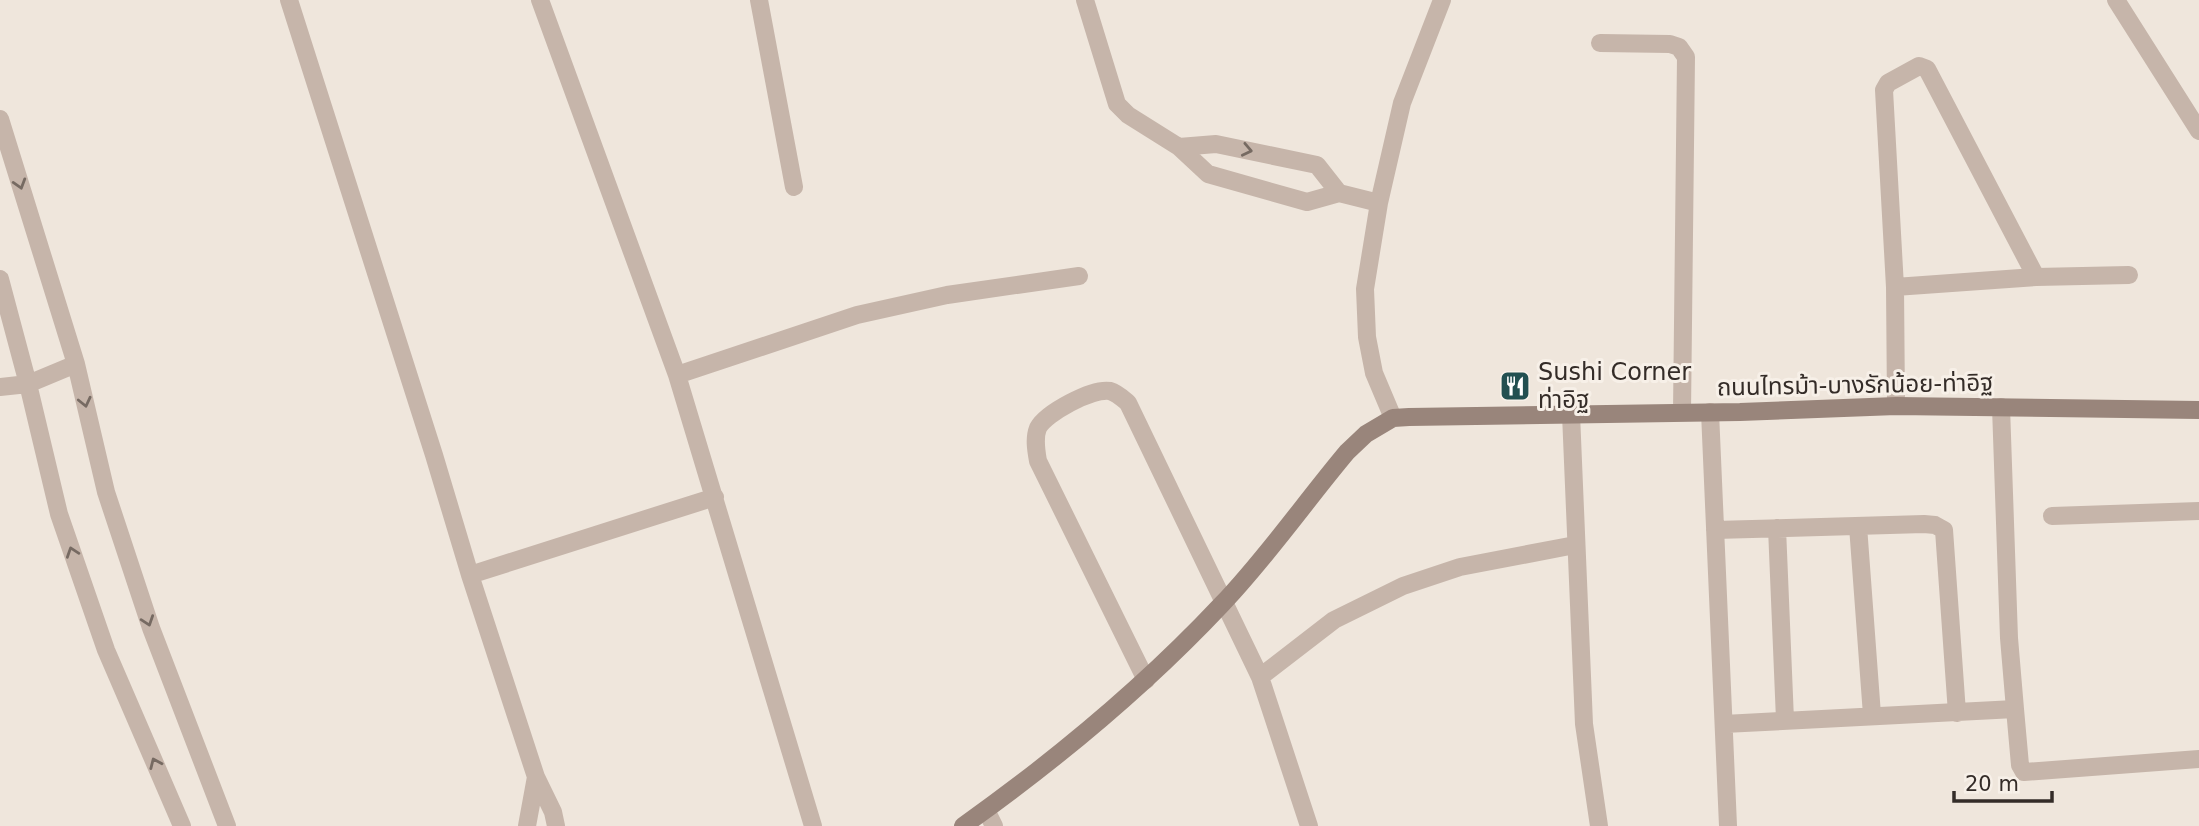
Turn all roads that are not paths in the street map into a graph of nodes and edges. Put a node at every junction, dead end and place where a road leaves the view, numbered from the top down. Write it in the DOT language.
graph roads {
  1 [pos="289,0"];
  2 [pos="540,0"];
  3 [pos="760,0"];
  4 [pos="1084,0"];
  5 [pos="1442,0"];
  6 [pos="2116,0"];
  7 [pos="1601,43"];
  8 [pos="0,119"];
  9 [pos="2199,131"];
  10 [pos="1179,147"];
  11 [pos="794,187"];
  12 [pos="1339,193"];
  13 [pos="1379,203"];
  14 [pos="2129,275"];
  15 [pos="1079,276"];
  16 [pos="2036,277"];
  17 [pos="0,279"];
  18 [pos="1895,286"];
  19 [pos="76,364"];
  20 [pos="677,375"];
  21 [pos="28,384"];
  22 [pos="0,387"];
  23 [pos="1896,406"];
  24 [pos="2001,407"];
  25 [pos="2199,410"];
  26 [pos="1682,412"];
  27 [pos="1710,412"];
  28 [pos="1571,414"];
  29 [pos="1393,418"];
  30 [pos="715,497"];
  31 [pos="2199,511"];
  32 [pos="2052,516"];
  33 [pos="1858,526"];
  34 [pos="1777,528"];
  35 [pos="1716,530"];
  36 [pos="1575,545"];
  37 [pos="470,575"];
  38 [pos="1224,603"];
  39 [pos="1260,677"];
  40 [pos="1146,680"];
  41 [pos="2015,709"];
  42 [pos="1957,713"];
  43 [pos="1872,715"];
  44 [pos="1785,720"];
  45 [pos="1724,724"];
  46 [pos="2199,759"];
  47 [pos="537,777"];
  48 [pos="990,818"];
  49 [pos="182,826"];
  50 [pos="227,826"];
  51 [pos="527,826"];
  52 [pos="556,826"];
  53 [pos="813,826"];
  54 [pos="963,826"];
  55 [pos="1309,826"];
  56 [pos="1599,826"];
  57 [pos="1728,826"];
  1 -- 37 [label="street"];
  2 -- 20 [label="street"];
  3 -- 11 [label="street"];
  4 -- 10 [label="street"];
  5 -- 13 [label="street"];
  6 -- 9 [label="street"];
  7 -- 26 [label="street"];
  8 -- 19 [label="street, one-way"];
  10 -- 12 [label="street"];
  10 -- 12 [label="street, one-way"];
  12 -- 13 [label="street"];
  13 -- 29 [label="street"];
  14 -- 16 [label="street"];
  15 -- 20 [label="street"];
  16 -- 18 [label="street"];
  16 -- 18 [label="street"];
  17 -- 21 [label="street"];
  18 -- 23 [label="street"];
  19 -- 21 [label="street"];
  19 -- 50 [label="street, one-way"];
  20 -- 30 [label="street"];
  21 -- 22 [label="street"];
  49 -- 21 [label="street, one-way"];
  23 -- 24 [label="street, ถนนไทรม้า-บางรักน้อย-ท่าอิฐ"];
  23 -- 27 [label="street, ถนนไทรม้า-บางรักน้อย-ท่าอิฐ"];
  24 -- 25 [label="street, ถนนไทรม้า-บางรักน้อย-ท่าอิฐ"];
  24 -- 41 [label="street"];
  26 -- 27 [label="street, ถนนไทรม้า-บางรักน้อย-ท่าอิฐ"];
  26 -- 28 [label="street, ถนนไทรม้า-บางรักน้อย-ท่าอิฐ"];
  27 -- 35 [label="street"];
  28 -- 29 [label="street, ถนนไทรม้า-บางรักน้อย-ท่าอิฐ"];
  28 -- 36 [label="street"];
  29 -- 38 [label="street, ถนนไทรม้า-บางรักน้อย-ท่าอิฐ"];
  30 -- 37 [label="street"];
  30 -- 53 [label="street"];
  31 -- 32 [label="street"];
  33 -- 34 [label="street"];
  33 -- 42 [label="street"];
  33 -- 43 [label="street"];
  34 -- 35 [label="street"];
  34 -- 44 [label="street"];
  35 -- 45 [label="street"];
  36 -- 39 [label="street"];
  36 -- 56 [label="street"];
  37 -- 47 [label="street"];
  38 -- 39 [label="street"];
  38 -- 40 [label="street, ถนนไทรม้า-บางรักน้อย-ท่าอิฐ"];
  38 -- 40 [label="street"];
  39 -- 55 [label="street"];
  40 -- 48 [label="street, ถนนไทรม้า-บางรักน้อย-ท่าอิฐ"];
  41 -- 42 [label="street"];
  41 -- 46 [label="street"];
  42 -- 43 [label="street"];
  43 -- 44 [label="street"];
  44 -- 45 [label="street"];
  45 -- 57 [label="street"];
  47 -- 51 [label="street"];
  47 -- 52 [label="street"];
  48 -- 54 [label="street, ถนนไทรม้า-บางรักน้อย-ท่าอิฐ"];
}
